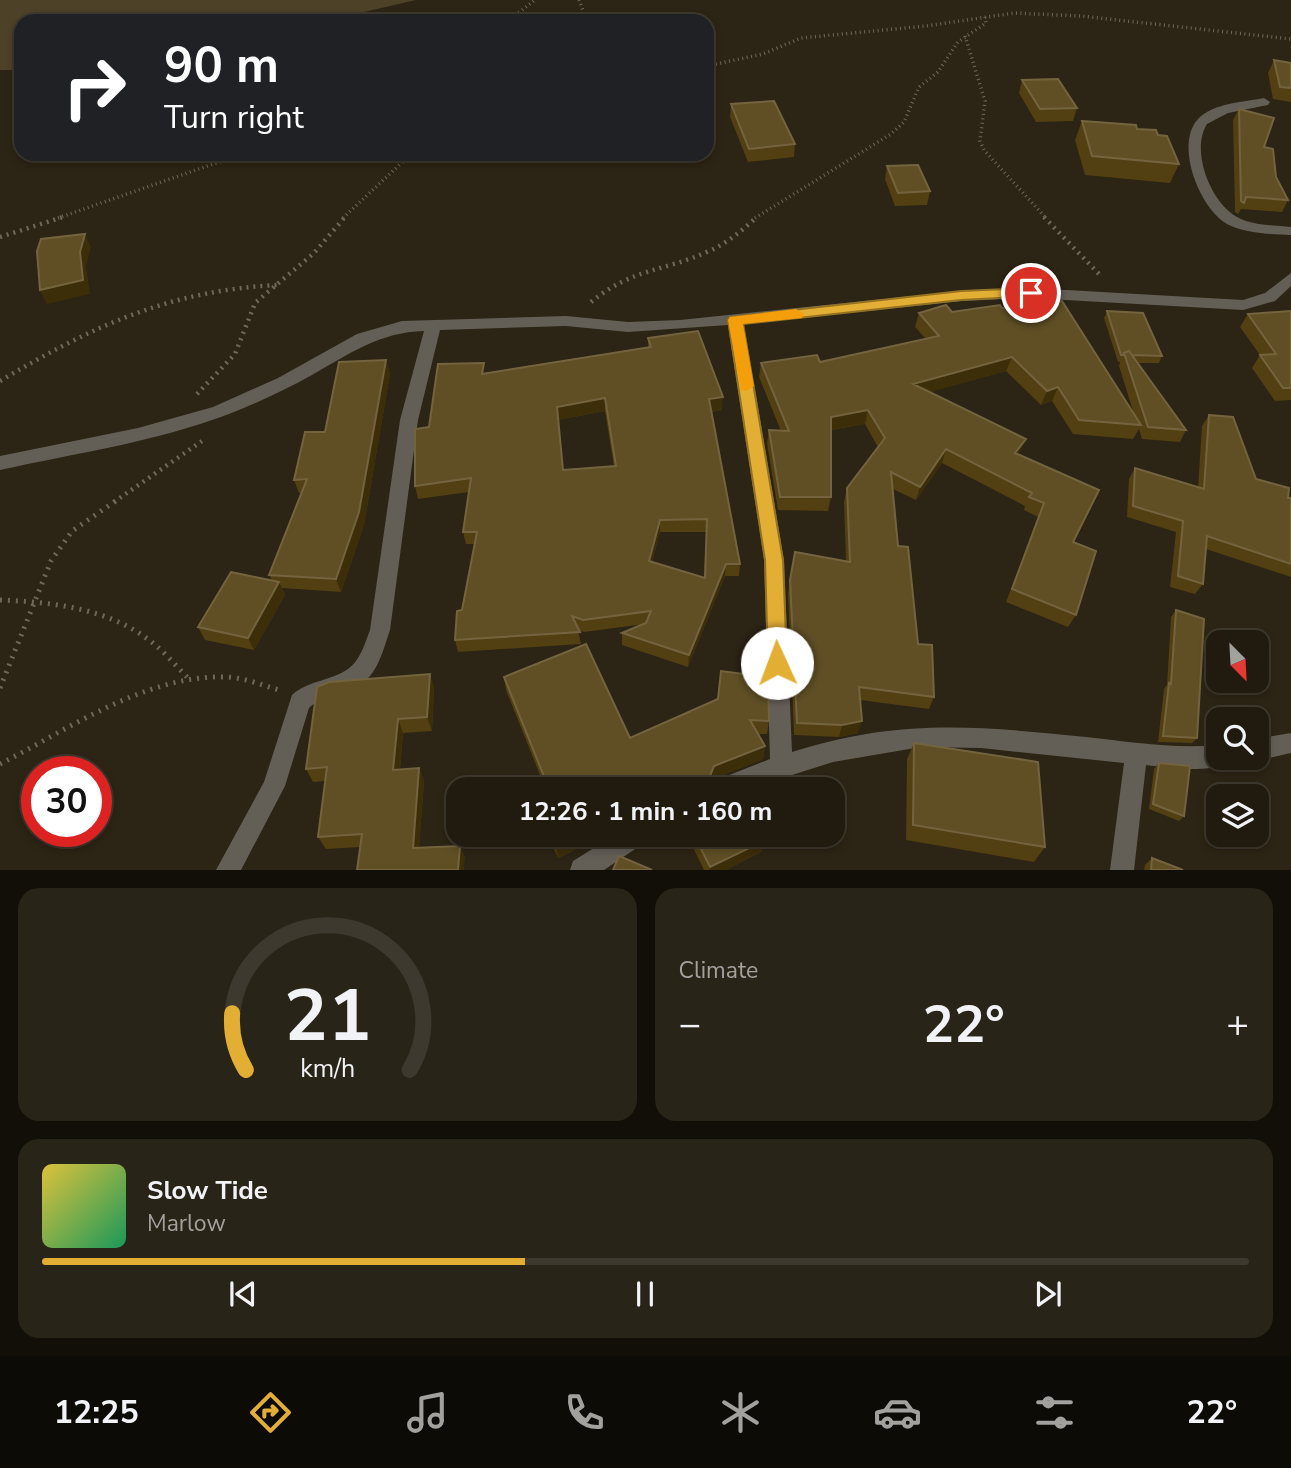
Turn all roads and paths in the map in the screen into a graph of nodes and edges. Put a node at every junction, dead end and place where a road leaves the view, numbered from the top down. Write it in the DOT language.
graph roads {
  1 [pos="535,0"];
  2 [pos="517,14"];
  3 [pos="985,17"];
  4 [pos="965,36"];
  5 [pos="1291,38"];
  6 [pos="714,65"];
  7 [pos="1264,102"];
  8 [pos="223,161"];
  9 [pos="403,161"];
  10 [pos="1291,231"];
  11 [pos="0,237"];
  12 [pos="1291,278"];
  13 [pos="278,285"];
  14 [pos="1126,298"];
  15 [pos="735,320"];
  16 [pos="566,321"];
  17 [pos="434,324"];
  18 [pos="0,381"];
  19 [pos="162,429"];
  20 [pos="206,438"];
  21 [pos="0,463"];
  22 [pos="0,600"];
  23 [pos="35,600"];
  24 [pos="188,678"];
  25 [pos="0,688"];
  26 [pos="304,696"];
  27 [pos="1291,743"];
  28 [pos="1269,747"];
  29 [pos="1136,752"];
  30 [pos="1206,757"];
  31 [pos="0,764"];
  32 [pos="781,766"];
  33 [pos="753,777"];
  34 [pos="617,847"];
  35 [pos="228,870"];
  36 [pos="582,870"];
  37 [pos="1122,870"];
  1 -- 2 [label="path"];
  3 -- 4 [label="path"];
  3 -- 5 [label="path"];
  3 -- 6 [label="path"];
  4 -- 14 [label="path"];
  4 -- 16 [label="path"];
  7 -- 10 [label="street"];
  8 -- 11 [label="path"];
  9 -- 13 [label="path"];
  12 -- 14 [label="street"];
  13 -- 18 [label="path"];
  13 -- 19 [label="path"];
  14 -- 15 [label="street"];
  15 -- 16 [label="street"];
  15 -- 32 [label="street"];
  16 -- 17 [label="street"];
  17 -- 19 [label="street"];
  17 -- 26 [label="street"];
  19 -- 21 [label="street"];
  20 -- 23 [label="path"];
  22 -- 23 [label="path"];
  23 -- 24 [label="path"];
  23 -- 25 [label="path"];
  24 -- 26 [label="path"];
  24 -- 31 [label="path"];
  26 -- 35 [label="street"];
  27 -- 28 [label="street"];
  29 -- 30 [label="street"];
  29 -- 32 [label="street"];
  29 -- 37 [label="street"];
  32 -- 33 [label="street"];
  34 -- 36 [label="street"];
}
